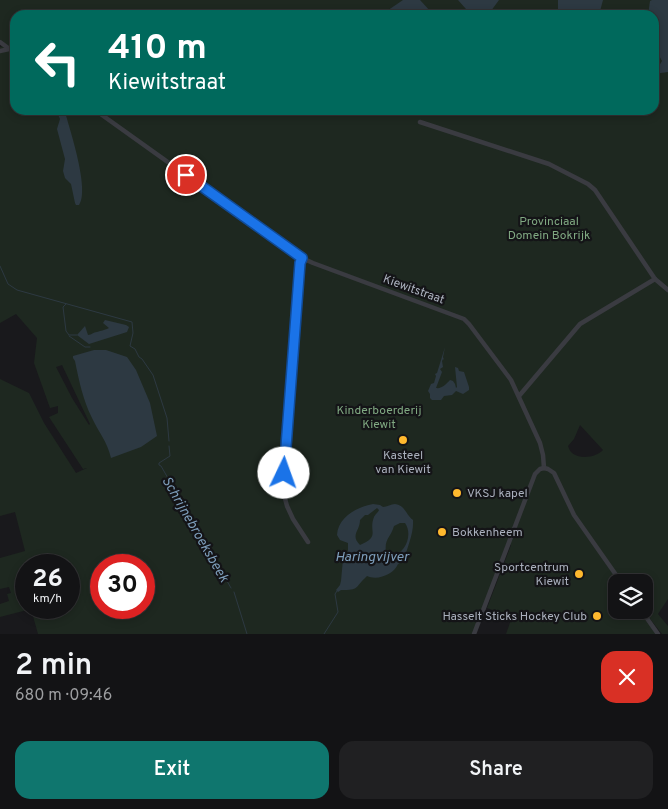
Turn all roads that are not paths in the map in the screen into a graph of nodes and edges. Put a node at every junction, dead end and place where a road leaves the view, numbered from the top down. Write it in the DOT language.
graph roads {
  1 [pos="0,42"];
  2 [pos="9,49"];
  3 [pos="0,52"];
  4 [pos="102,115"];
  5 [pos="420,122"];
  6 [pos="302,258"];
  7 [pos="655,279"];
  8 [pos="668,290"];
  9 [pos="519,396"];
  10 [pos="544,468"];
  11 [pos="308,542"];
  12 [pos="615,574"];
  13 [pos="647,619"];
  14 [pos="474,634"];
  15 [pos="658,634"];
  1 -- 2 [label="street"];
  2 -- 3 [label="street"];
  4 -- 6 [label="street, Kiewitstraat"];
  5 -- 7 [label="street"];
  6 -- 9 [label="street, Kiewitstraat"];
  6 -- 11 [label="street"];
  7 -- 8 [label="street"];
  7 -- 9 [label="street"];
  9 -- 10 [label="street, Kiewitstraat"];
  10 -- 12 [label="street"];
  10 -- 14 [label="street"];
  13 -- 15 [label="street"];
}
